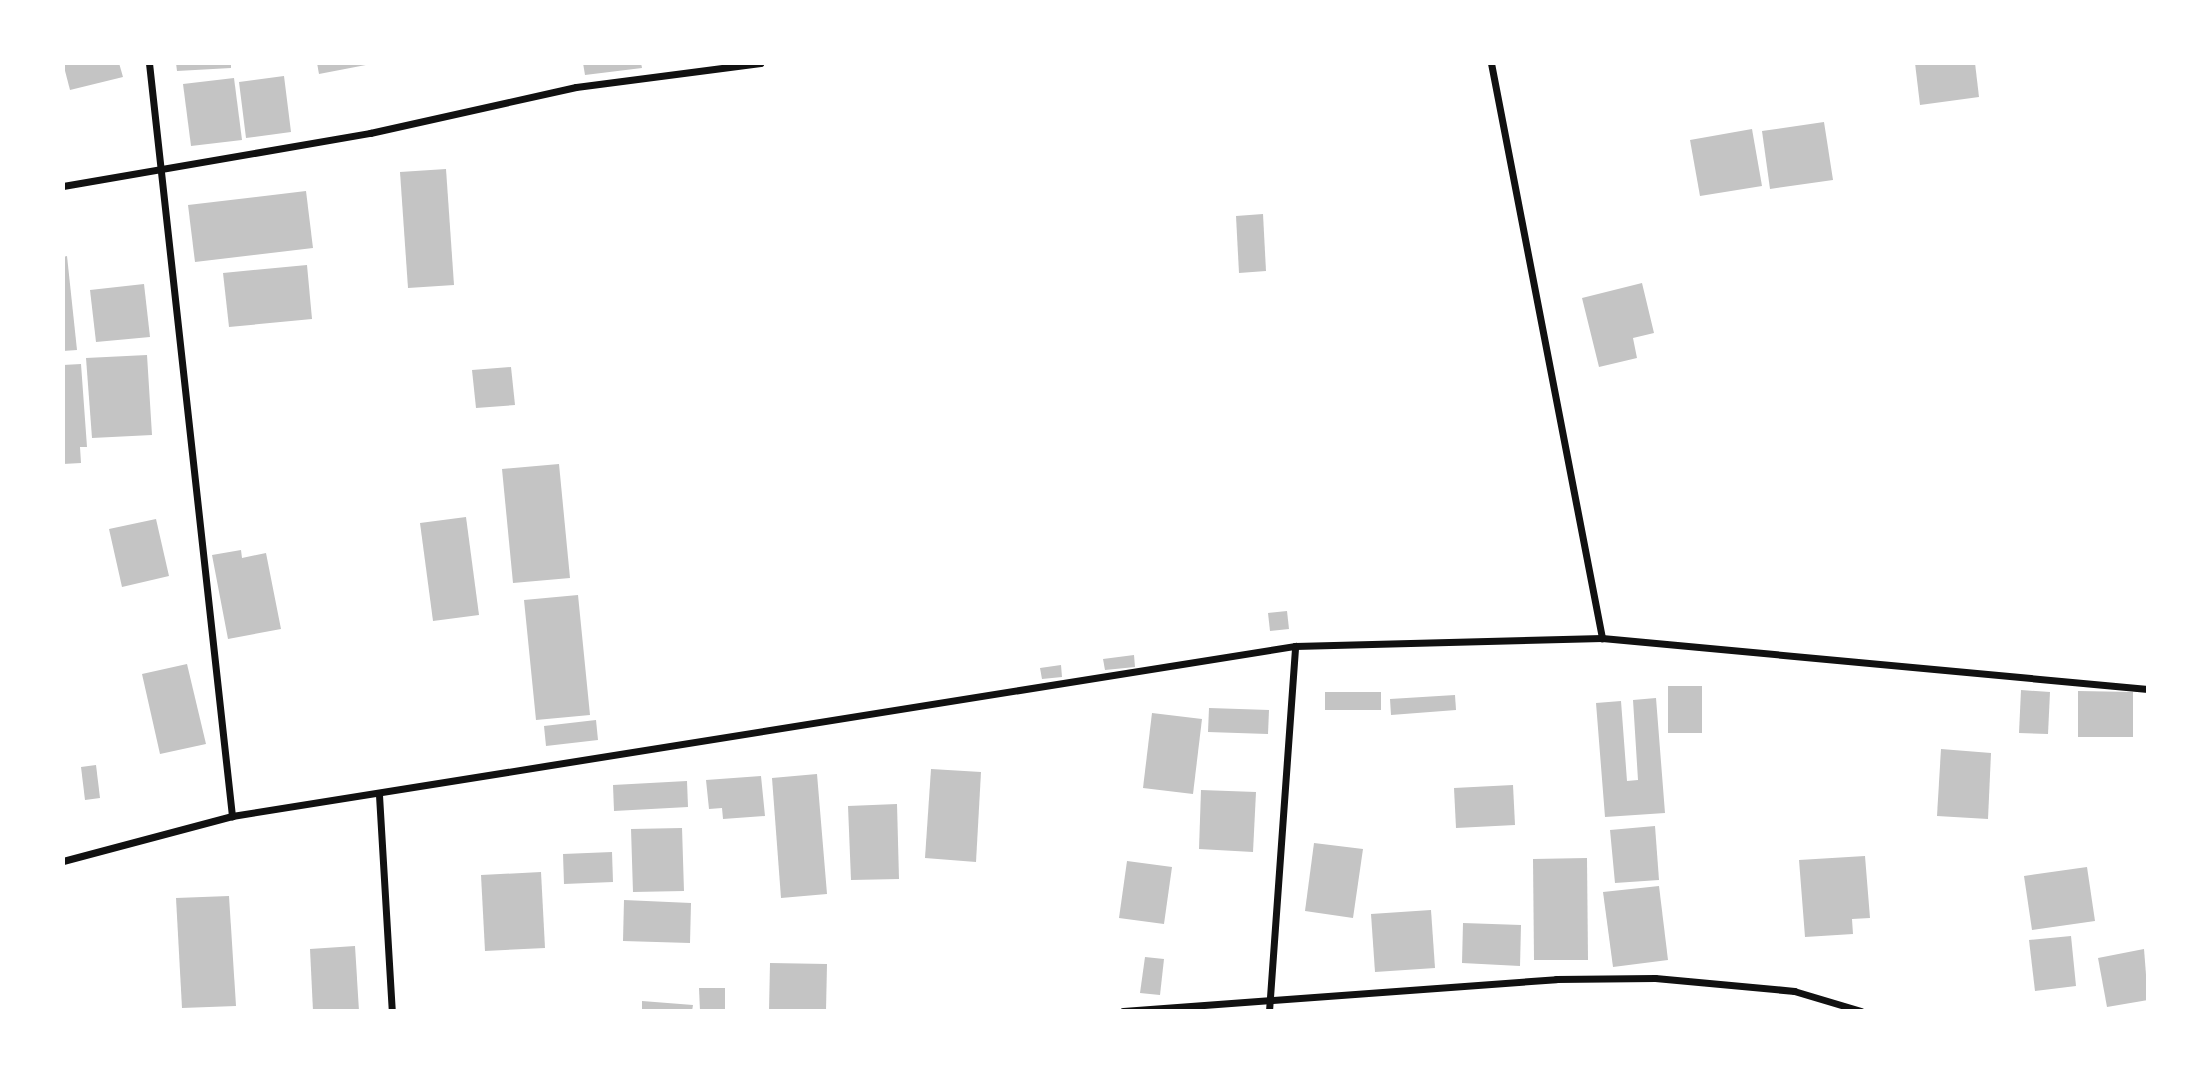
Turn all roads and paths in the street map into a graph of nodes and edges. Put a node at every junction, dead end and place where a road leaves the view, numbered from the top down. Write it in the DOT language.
graph roads {
  1 [pos="149,63"];
  2 [pos="760,63"];
  3 [pos="1491,63"];
  4 [pos="162,166"];
  5 [pos="63,186"];
  6 [pos="1602,638"];
  7 [pos="1295,646"];
  8 [pos="2148,689"];
  9 [pos="379,795"];
  10 [pos="232,816"];
  11 [pos="63,861"];
  12 [pos="1269,1000"];
  13 [pos="392,1011"];
  14 [pos="1123,1011"];
  15 [pos="1269,1011"];
  16 [pos="1861,1011"];
  1 -- 4 [label="street"];
  2 -- 4 [label="street"];
  3 -- 6 [label="street"];
  4 -- 5 [label="street"];
  4 -- 10 [label="street"];
  6 -- 7 [label="street"];
  6 -- 8 [label="street"];
  7 -- 9 [label="street"];
  7 -- 12 [label="street"];
  9 -- 10 [label="street"];
  9 -- 13 [label="street"];
  10 -- 11 [label="street"];
  12 -- 14 [label="street"];
  12 -- 15 [label="street"];
  12 -- 16 [label="street"];
}
